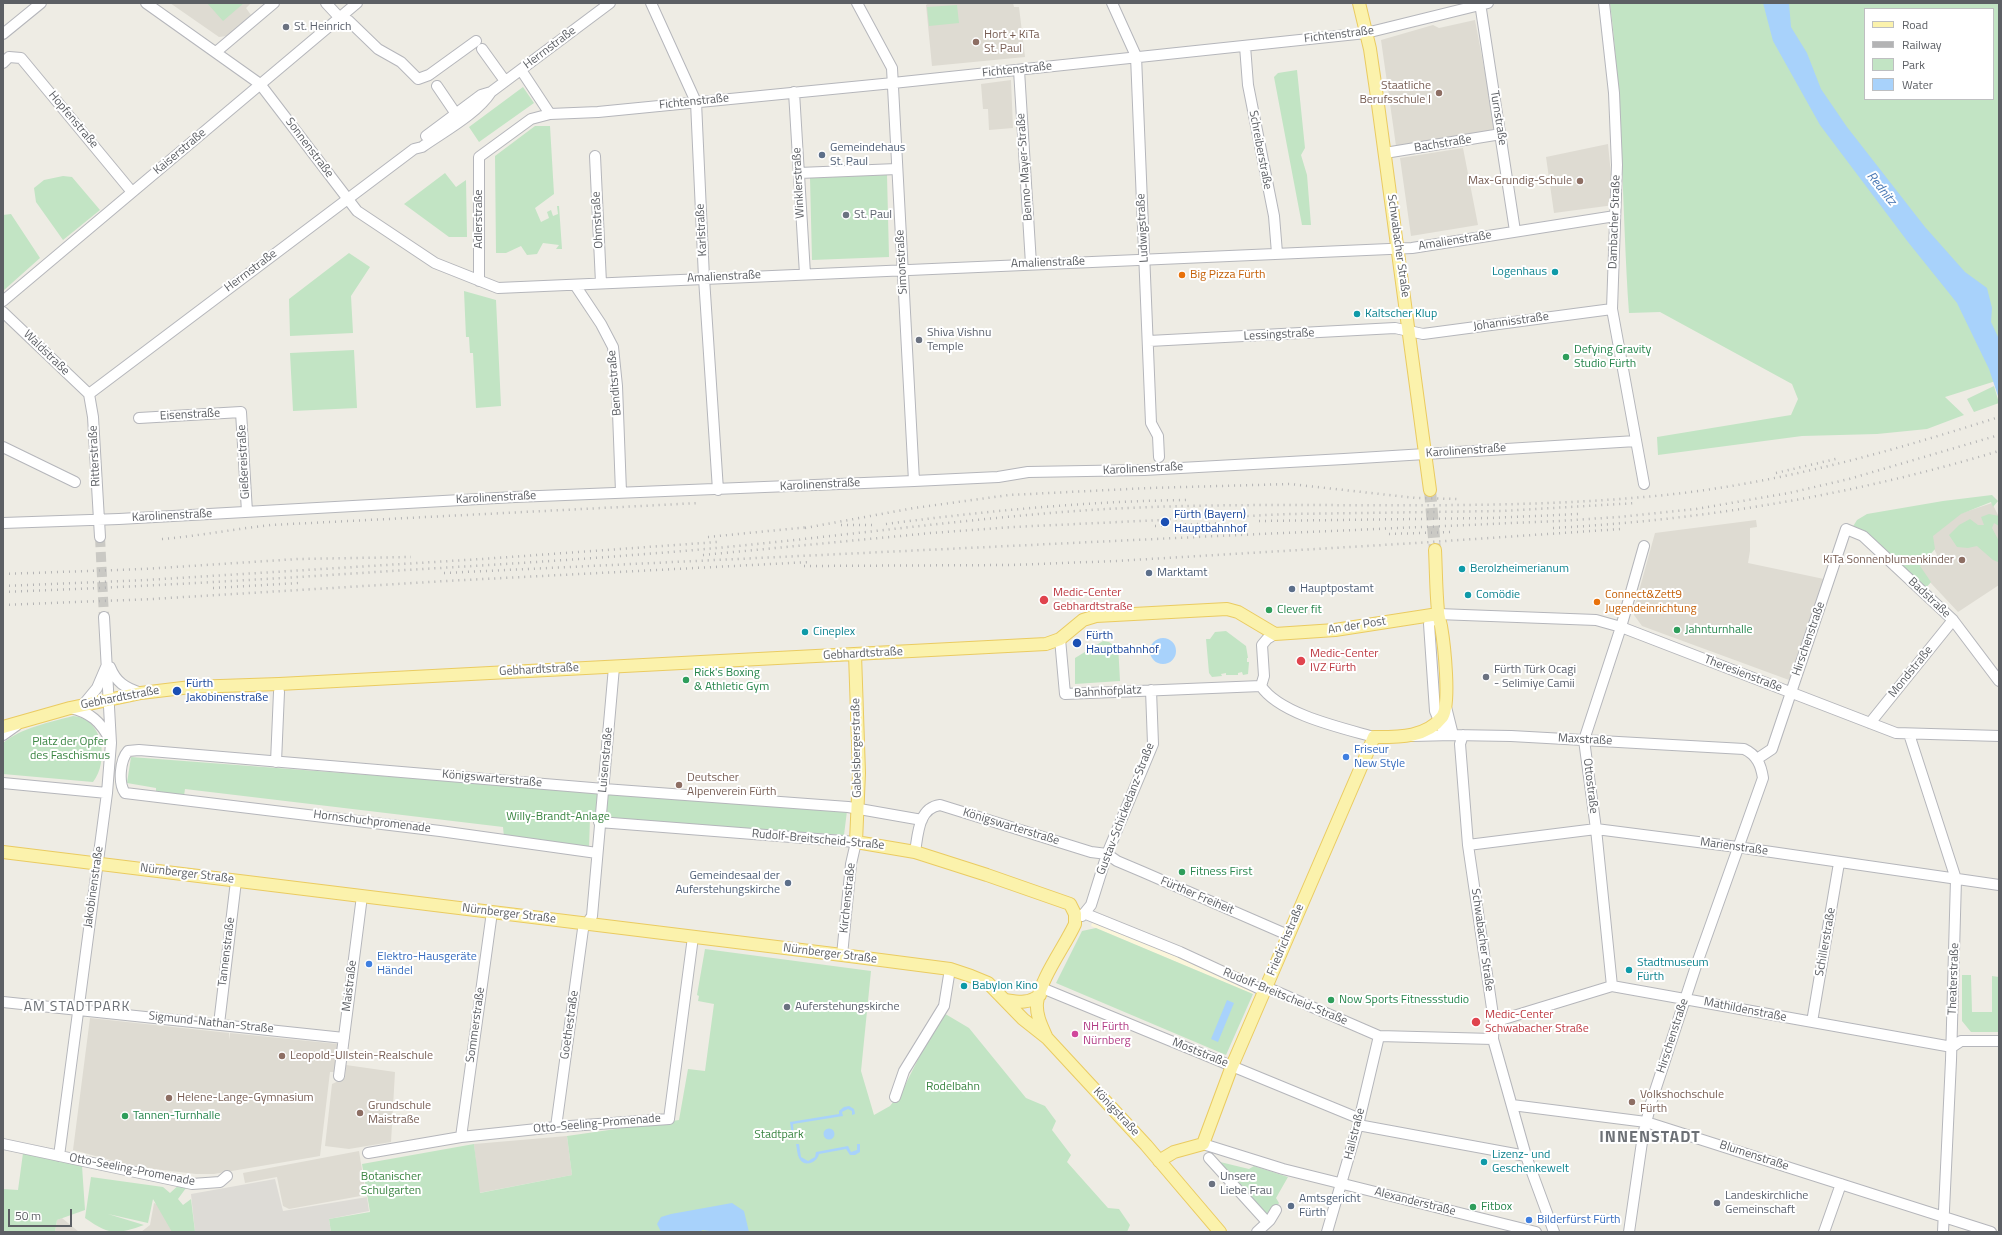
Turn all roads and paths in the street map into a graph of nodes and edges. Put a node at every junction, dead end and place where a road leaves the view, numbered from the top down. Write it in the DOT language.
graph roads {
  1 [pos="41,3"];
  2 [pos="146,3"];
  3 [pos="274,3"];
  4 [pos="326,3"];
  5 [pos="356,3"];
  6 [pos="610,3"];
  7 [pos="651,3"];
  8 [pos="857,3"];
  9 [pos="1112,3"];
  10 [pos="1358,3"];
  11 [pos="1604,3"];
  12 [pos="1483,4"];
  13 [pos="339,18"];
  14 [pos="1366,33"];
  15 [pos="3,34"];
  16 [pos="1245,46"];
  17 [pos="216,52"];
  18 [pos="1136,56"];
  19 [pos="6,60"];
  20 [pos="521,70"];
  21 [pos="1019,70"];
  22 [pos="506,81"];
  23 [pos="893,83"];
  24 [pos="260,84"];
  25 [pos="437,86"];
  26 [pos="491,92"];
  27 [pos="794,92"];
  28 [pos="696,102"];
  29 [pos="456,114"];
  30 [pos="550,114"];
  31 [pos="1501,134"];
  32 [pos="414,149"];
  33 [pos="1385,153"];
  34 [pos="595,156"];
  35 [pos="479,157"];
  36 [pos="897,169"];
  37 [pos="799,173"];
  38 [pos="132,192"];
  39 [pos="348,199"];
  40 [pos="1615,216"];
  41 [pos="1514,231"];
  42 [pos="1399,248"];
  43 [pos="1277,253"];
  44 [pos="1145,259"];
  45 [pos="1031,264"];
  46 [pos="902,270"];
  47 [pos="805,274"];
  48 [pos="704,278"];
  49 [pos="479,281"];
  50 [pos="601,284"];
  51 [pos="576,285"];
  52 [pos="3,301"];
  53 [pos="1612,308"];
  54 [pos="3,312"];
  55 [pos="1410,332"];
  56 [pos="1149,341"];
  57 [pos="89,394"];
  58 [pos="241,412"];
  59 [pos="139,418"];
  60 [pos="1636,441"];
  61 [pos="3,447"];
  62 [pos="1424,454"];
  63 [pos="1159,457"];
  64 [pos="914,481"];
  65 [pos="75,482"];
  66 [pos="1644,484"];
  67 [pos="718,490"];
  68 [pos="1430,490"];
  69 [pos="620,492"];
  70 [pos="246,512"];
  71 [pos="100,519"];
  72 [pos="3,523"];
  73 [pos="1846,529"];
  74 [pos="100,537"];
  75 [pos="1644,546"];
  76 [pos="1435,550"];
  77 [pos="1438,614"];
  78 [pos="104,617"];
  79 [pos="1953,620"];
  80 [pos="1621,627"];
  81 [pos="1275,634"];
  82 [pos="1060,639"];
  83 [pos="855,654"];
  84 [pos="108,662"];
  85 [pos="614,667"];
  86 [pos="1999,681"];
  87 [pos="1151,690"];
  88 [pos="1263,690"];
  89 [pos="279,692"];
  90 [pos="141,693"];
  91 [pos="1791,693"];
  92 [pos="109,698"];
  93 [pos="83,705"];
  94 [pos="70,708"];
  95 [pos="1446,708"];
  96 [pos="1438,721"];
  97 [pos="20,722"];
  98 [pos="1870,723"];
  99 [pos="3,727"];
  100 [pos="1909,734"];
  101 [pos="3,735"];
  102 [pos="1458,735"];
  103 [pos="1410,736"];
  104 [pos="1999,736"];
  105 [pos="1374,737"];
  106 [pos="1584,740"];
  107 [pos="111,744"];
  108 [pos="1757,759"];
  109 [pos="276,762"];
  110 [pos="3,784"];
  111 [pos="604,789"];
  112 [pos="107,794"];
  113 [pos="146,796"];
  114 [pos="858,808"];
  115 [pos="922,820"];
  116 [pos="599,822"];
  117 [pos="1596,829"];
  118 [pos="856,842"];
  119 [pos="1468,844"];
  120 [pos="1737,847"];
  121 [pos="3,852"];
  122 [pos="915,852"];
  123 [pos="597,853"];
  124 [pos="1107,854"];
  125 [pos="97,863"];
  126 [pos="1839,863"];
  127 [pos="1956,879"];
  128 [pos="236,881"];
  129 [pos="1999,885"];
  130 [pos="362,896"];
  131 [pos="492,912"];
  132 [pos="1078,914"];
  133 [pos="588,924"];
  134 [pos="1288,935"];
  135 [pos="693,937"];
  136 [pos="842,955"];
  137 [pos="950,969"];
  138 [pos="1612,986"];
  139 [pos="1266,987"];
  140 [pos="1041,991"];
  141 [pos="1685,998"];
  142 [pos="1006,1000"];
  143 [pos="3,1002"];
  144 [pos="78,1008"];
  145 [pos="1494,1022"];
  146 [pos="1812,1022"];
  147 [pos="219,1024"];
  148 [pos="1378,1036"];
  149 [pos="344,1038"];
  150 [pos="1047,1038"];
  151 [pos="1493,1039"];
  152 [pos="1999,1041"];
  153 [pos="1952,1047"];
  154 [pos="1232,1066"];
  155 [pos="338,1076"];
  156 [pos="895,1098"];
  157 [pos="1512,1105"];
  158 [pos="1358,1121"];
  159 [pos="1646,1122"];
  160 [pos="556,1127"];
  161 [pos="461,1137"];
  162 [pos="3,1144"];
  163 [pos="1203,1144"];
  164 [pos="368,1153"];
  165 [pos="59,1156"];
  166 [pos="1526,1156"];
  167 [pos="1209,1158"];
  168 [pos="1159,1161"];
  169 [pos="227,1176"];
  170 [pos="1342,1184"];
  171 [pos="1841,1184"];
  172 [pos="1276,1210"];
  173 [pos="1945,1217"];
  174 [pos="1267,1222"];
  175 [pos="1220,1232"];
  176 [pos="1257,1232"];
  177 [pos="1327,1232"];
  178 [pos="1536,1232"];
  179 [pos="1554,1232"];
  180 [pos="1628,1232"];
  181 [pos="1824,1232"];
  182 [pos="1943,1232"];
  183 [pos="1991,1232"];
  1 -- 15 [label="street"];
  2 -- 17 [label="street, Sonnenstraße"];
  3 -- 17 [label="street"];
  4 -- 13 [label="street"];
  5 -- 13 [label="street, Kaiserstraße"];
  6 -- 20 [label="street, Herrnstraße"];
  7 -- 28 [label="street, Karlstraße"];
  8 -- 23 [label="street, Simonstraße"];
  9 -- 18 [label="street, Ludwigstraße"];
  10 -- 14 [label="main road, Schwabacher Straße"];
  11 -- 40 [label="street, Dambacher Straße"];
  12 -- 14 [label="street, Fichtenstraße"];
  12 -- 31 [label="street, Turnstraße"];
  13 -- 22 [label="street"];
  13 -- 24 [label="street, Kaiserstraße"];
  14 -- 16 [label="street, Fichtenstraße"];
  14 -- 33 [label="main road, Schwabacher Straße"];
  16 -- 18 [label="street, Fichtenstraße"];
  16 -- 43 [label="street, Schreiberstraße"];
  17 -- 24 [label="street, Sonnenstraße"];
  18 -- 21 [label="street, Fichtenstraße"];
  18 -- 44 [label="street, Ludwigstraße"];
  19 -- 38 [label="street, Hopfenstraße"];
  20 -- 22 [label="street, Herrnstraße"];
  20 -- 30 [label="street"];
  21 -- 23 [label="street, Fichtenstraße"];
  21 -- 45 [label="street, Benno-Mayer-Straße"];
  22 -- 26 [label="street, Herrnstraße"];
  23 -- 27 [label="street, Fichtenstraße"];
  23 -- 36 [label="street, Simonstraße"];
  24 -- 38 [label="street, Kaiserstraße"];
  24 -- 39 [label="street, Sonnenstraße"];
  25 -- 29 [label="street"];
  26 -- 29 [label="street, Herrnstraße"];
  26 -- 32 [label="street, Herrnstraße"];
  27 -- 28 [label="street, Fichtenstraße"];
  27 -- 37 [label="street, Winklerstraße"];
  28 -- 30 [label="street, Fichtenstraße"];
  28 -- 48 [label="street, Karlstraße"];
  29 -- 32 [label="street, Herrnstraße"];
  30 -- 35 [label="street, Fichtenstraße"];
  31 -- 33 [label="street, Bachstraße"];
  31 -- 41 [label="street, Turnstraße"];
  32 -- 39 [label="street, Herrnstraße"];
  33 -- 42 [label="main road, Schwabacher Straße"];
  34 -- 50 [label="street, Ohmstraße"];
  35 -- 49 [label="street, Adlerstraße"];
  36 -- 37 [label="street"];
  36 -- 46 [label="street, Simonstraße"];
  37 -- 47 [label="street, Winklerstraße"];
  38 -- 52 [label="street, Kaiserstraße"];
  39 -- 49 [label="street, Sonnenstraße"];
  39 -- 57 [label="street, Herrnstraße"];
  40 -- 41 [label="street, Amalienstraße"];
  40 -- 53 [label="street, Dambacher Straße"];
  41 -- 42 [label="street, Amalienstraße"];
  42 -- 43 [label="street, Amalienstraße"];
  42 -- 55 [label="main road, Schwabacher Straße"];
  43 -- 44 [label="street, Amalienstraße"];
  44 -- 45 [label="street, Amalienstraße"];
  44 -- 56 [label="street, Ludwigstraße"];
  45 -- 46 [label="street, Amalienstraße"];
  46 -- 47 [label="street, Amalienstraße"];
  46 -- 64 [label="street, Simonstraße"];
  47 -- 48 [label="street, Amalienstraße"];
  48 -- 50 [label="street, Amalienstraße"];
  48 -- 67 [label="street, Karlstraße"];
  49 -- 51 [label="street, Amalienstraße"];
  50 -- 51 [label="street, Amalienstraße"];
  51 -- 69 [label="street, Benditstraße"];
  53 -- 55 [label="street, Johannisstraße"];
  53 -- 60 [label="street, Dambacher Straße"];
  54 -- 57 [label="street, Waldstraße"];
  55 -- 56 [label="street, Lessingstraße"];
  55 -- 62 [label="main road, Schwabacher Straße"];
  56 -- 63 [label="street, Ludwigstraße"];
  57 -- 71 [label="street, Ritterstraße"];
  58 -- 59 [label="street, Eisenstraße"];
  58 -- 70 [label="street, Gießereistraße"];
  60 -- 62 [label="street, Karolinenstraße"];
  60 -- 66 [label="street"];
  61 -- 65 [label="street"];
  62 -- 64 [label="street, Karolinenstraße"];
  62 -- 68 [label="main road, Schwabacher Straße"];
  64 -- 67 [label="street, Karolinenstraße"];
  67 -- 69 [label="street, Karolinenstraße"];
  69 -- 70 [label="street, Karolinenstraße"];
  70 -- 71 [label="street, Karolinenstraße"];
  71 -- 72 [label="street, Karolinenstraße"];
  71 -- 74 [label="street"];
  73 -- 79 [label="street, Badstraße"];
  73 -- 91 [label="street, Hirschenstraße"];
  75 -- 80 [label="street, Ottostraße"];
  76 -- 77 [label="main road, Schwabacher Straße"];
  77 -- 80 [label="street, Theresienstraße"];
  77 -- 81 [label="main road, An der Post"];
  77 -- 95 [label="main road, Schwabacher Straße"];
  77 -- 96 [label="street, Schwabacher Straße"];
  78 -- 84 [label="street, Jakobinenstraße"];
  79 -- 86 [label="street, Badstraße"];
  79 -- 98 [label="street, Mondstraße"];
  80 -- 91 [label="street, Theresienstraße"];
  80 -- 106 [label="street, Ottostraße"];
  81 -- 82 [label="main road"];
  81 -- 88 [label="street"];
  82 -- 83 [label="main road, Gebhardtstraße"];
  82 -- 87 [label="street, Bahnhofplatz"];
  83 -- 85 [label="main road, Gebhardtstraße"];
  83 -- 114 [label="main road, Gabelsbergerstraße"];
  84 -- 90 [label="street"];
  84 -- 92 [label="street, Jakobinenstraße"];
  84 -- 93 [label="street"];
  85 -- 90 [label="main road, Gebhardtstraße"];
  85 -- 111 [label="street, Luisenstraße"];
  87 -- 88 [label="street, Bahnhofplatz"];
  87 -- 124 [label="street, Gustav-Schickedanz-Straße"];
  88 -- 105 [label="street, Maxstraße"];
  89 -- 109 [label="street"];
  90 -- 92 [label="main road, Gebhardtstraße"];
  91 -- 98 [label="street, Theresienstraße"];
  91 -- 108 [label="street, Hirschenstraße"];
  92 -- 93 [label="main road, Gebhardtstraße"];
  92 -- 107 [label="street, Jakobinenstraße"];
  93 -- 94 [label="main road, Gebhardtstraße"];
  94 -- 97 [label="main road, Gebhardtstraße"];
  94 -- 107 [label="street"];
  95 -- 96 [label="main road"];
  95 -- 102 [label="street, Schwabacher Straße"];
  96 -- 102 [label="street"];
  96 -- 103 [label="main road, Maxstraße"];
  97 -- 99 [label="main road"];
  97 -- 101 [label="street"];
  98 -- 100 [label="street, Theresienstraße"];
  100 -- 104 [label="street, Theresienstraße"];
  100 -- 127 [label="street, Theaterstraße"];
  102 -- 103 [label="street, Maxstraße"];
  102 -- 106 [label="street, Maxstraße"];
  102 -- 119 [label="street, Schwabacher Straße"];
  103 -- 105 [label="main road, Maxstraße"];
  105 -- 134 [label="main road, Friedrichstraße"];
  106 -- 108 [label="street, Maxstraße"];
  106 -- 117 [label="street, Ottostraße"];
  107 -- 112 [label="street, Jakobinenstraße"];
  108 -- 120 [label="street, Hirschenstraße"];
  109 -- 111 [label="street, Königswarterstraße"];
  109 -- 113 [label="street, Königswarterstraße"];
  110 -- 112 [label="street"];
  111 -- 114 [label="street, Königswarterstraße"];
  111 -- 116 [label="street, Luisenstraße"];
  112 -- 125 [label="street, Jakobinenstraße"];
  113 -- 123 [label="street, Hornschuchpromenade"];
  114 -- 115 [label="street, Königswarterstraße"];
  114 -- 118 [label="main road, Gabelsbergerstraße"];
  115 -- 122 [label="street"];
  115 -- 124 [label="street, Königswarterstraße"];
  116 -- 118 [label="street, Rudolf-Breitscheid-Straße"];
  116 -- 123 [label="street, Luisenstraße"];
  117 -- 119 [label="street, Marienstraße"];
  117 -- 120 [label="street, Marienstraße"];
  117 -- 138 [label="street, Ottostraße"];
  118 -- 122 [label="main road, Rudolf-Breitscheid-Straße"];
  118 -- 136 [label="street, Kirchenstraße"];
  119 -- 145 [label="street, Schwabacher Straße"];
  120 -- 126 [label="street, Marienstraße"];
  120 -- 141 [label="street, Hirschenstraße"];
  121 -- 125 [label="main road, Nürnberger Straße"];
  122 -- 132 [label="main road, Rudolf-Breitscheid-Straße"];
  123 -- 133 [label="street, Luisenstraße"];
  124 -- 132 [label="street, Gustav-Schickedanz-Straße"];
  124 -- 134 [label="street, Fürther Freiheit"];
  125 -- 128 [label="main road, Nürnberger Straße"];
  125 -- 144 [label="street, Jakobinenstraße"];
  126 -- 127 [label="street, Marienstraße"];
  126 -- 146 [label="street, Schillerstraße"];
  127 -- 129 [label="street, Marienstraße"];
  127 -- 153 [label="street, Theaterstraße"];
  128 -- 130 [label="main road, Nürnberger Straße"];
  128 -- 147 [label="street, Tannenstraße"];
  130 -- 131 [label="main road, Nürnberger Straße"];
  130 -- 149 [label="street, Maistraße"];
  131 -- 133 [label="main road, Nürnberger Straße"];
  131 -- 161 [label="street, Sommerstraße"];
  132 -- 139 [label="street, Rudolf-Breitscheid-Straße"];
  132 -- 140 [label="main road, Gustav-Schickedanz-Straße"];
  133 -- 135 [label="main road, Nürnberger Straße"];
  133 -- 160 [label="street, Goethestraße"];
  134 -- 139 [label="main road, Friedrichstraße"];
  135 -- 136 [label="main road, Nürnberger Straße"];
  135 -- 160 [label="street, Otto-Seeling-Promenade"];
  136 -- 137 [label="main road, Nürnberger Straße"];
  137 -- 142 [label="main road, Nürnberger Straße"];
  137 -- 156 [label="street"];
  138 -- 141 [label="street, Mathildenstraße"];
  138 -- 145 [label="street, Mathildenstraße"];
  139 -- 148 [label="street, Rudolf-Breitscheid-Straße"];
  139 -- 154 [label="main road, Friedrichstraße"];
  140 -- 142 [label="main road"];
  140 -- 150 [label="main road, Gustav-Schickedanz-Straße"];
  140 -- 154 [label="street, Moststraße"];
  141 -- 146 [label="street, Mathildenstraße"];
  141 -- 159 [label="street, Hirschenstraße"];
  142 -- 150 [label="main road, Königstraße"];
  143 -- 144 [label="street, Sigmund-Nathan-Straße"];
  144 -- 147 [label="street, Sigmund-Nathan-Straße"];
  144 -- 165 [label="street, Jakobinenstraße"];
  145 -- 151 [label="street, Schwabacher Straße"];
  146 -- 153 [label="street, Mathildenstraße"];
  147 -- 149 [label="street, Sigmund-Nathan-Straße"];
  148 -- 151 [label="street, Rudolf-Breitscheid-Straße"];
  148 -- 158 [label="street, Hallstraße"];
  149 -- 155 [label="street, Maistraße"];
  150 -- 168 [label="main road, Königstraße"];
  151 -- 157 [label="street, Schwabacher Straße"];
  152 -- 153 [label="street, Mathildenstraße"];
  153 -- 173 [label="street, Theaterstraße"];
  154 -- 158 [label="street, Moststraße"];
  154 -- 163 [label="main road, Friedrichstraße"];
  157 -- 159 [label="street, Blumenstraße"];
  157 -- 166 [label="street, Schwabacher Straße"];
  158 -- 166 [label="street, Moststraße"];
  158 -- 170 [label="street, Hallstraße"];
  159 -- 171 [label="street, Blumenstraße"];
  159 -- 180 [label="street, Hirschenstraße"];
  160 -- 161 [label="street, Otto-Seeling-Promenade"];
  161 -- 164 [label="street, Otto-Seeling-Promenade"];
  162 -- 165 [label="street, Otto-Seeling-Promenade"];
  163 -- 168 [label="main road"];
  163 -- 170 [label="street, Alexanderstraße"];
  165 -- 169 [label="street, Otto-Seeling-Promenade"];
  166 -- 179 [label="street, Schwabacher Straße"];
  167 -- 174 [label="street"];
  168 -- 175 [label="main road, Königstraße"];
  170 -- 177 [label="street, Hallstraße"];
  170 -- 178 [label="street, Alexanderstraße"];
  171 -- 173 [label="street, Blumenstraße"];
  171 -- 181 [label="street"];
  172 -- 174 [label="street"];
  173 -- 182 [label="street, Theaterstraße"];
  173 -- 183 [label="street, Blumenstraße"];
  174 -- 176 [label="street"];
}
